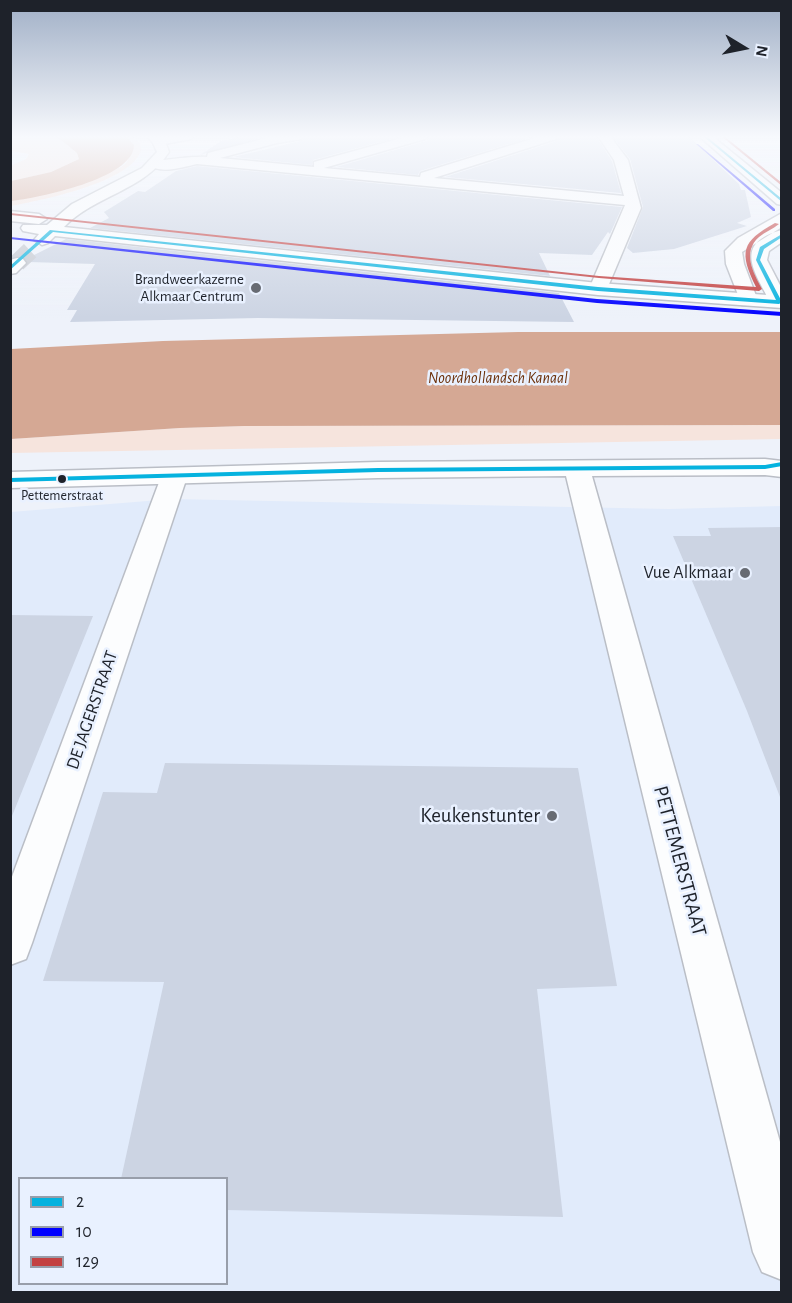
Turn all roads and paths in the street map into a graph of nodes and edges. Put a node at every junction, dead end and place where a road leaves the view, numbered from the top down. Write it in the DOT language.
graph roads {
  1 [pos="80,197"];
  2 [pos="97,197"];
  3 [pos="587,197"];
  4 [pos="632,197"];
  5 [pos="633,201"];
  6 [pos="10,216"];
  7 [pos="782,218"];
  8 [pos="46,224"];
  9 [pos="10,226"];
  10 [pos="782,235"];
  11 [pos="10,245"];
  12 [pos="35,246"];
  13 [pos="604,274"];
  14 [pos="746,294"];
  15 [pos="779,295"];
  16 [pos="776,467"];
  17 [pos="577,470"];
  18 [pos="174,477"];
  19 [pos="10,480"];
  20 [pos="10,943"];
  21 [pos="782,1252"];
  1 -- 8 [label="street"];
  2 -- 8 [label="street"];
  3 -- 5 [label="street"];
  4 -- 5 [label="street"];
  5 -- 13 [label="street"];
  6 -- 8 [label="street"];
  7 -- 14 [label="street"];
  8 -- 9 [label="street"];
  8 -- 11 [label="street"];
  8 -- 12 [label="street"];
  8 -- 13 [label="street"];
  10 -- 15 [label="street"];
  13 -- 14 [label="street"];
  14 -- 15 [label="street"];
  16 -- 17 [label="street"];
  17 -- 18 [label="street"];
  17 -- 21 [label="street, PETTEMERSTRAAT"];
  18 -- 19 [label="street"];
  18 -- 20 [label="street, DE JAGERSTRAAT"];
}
